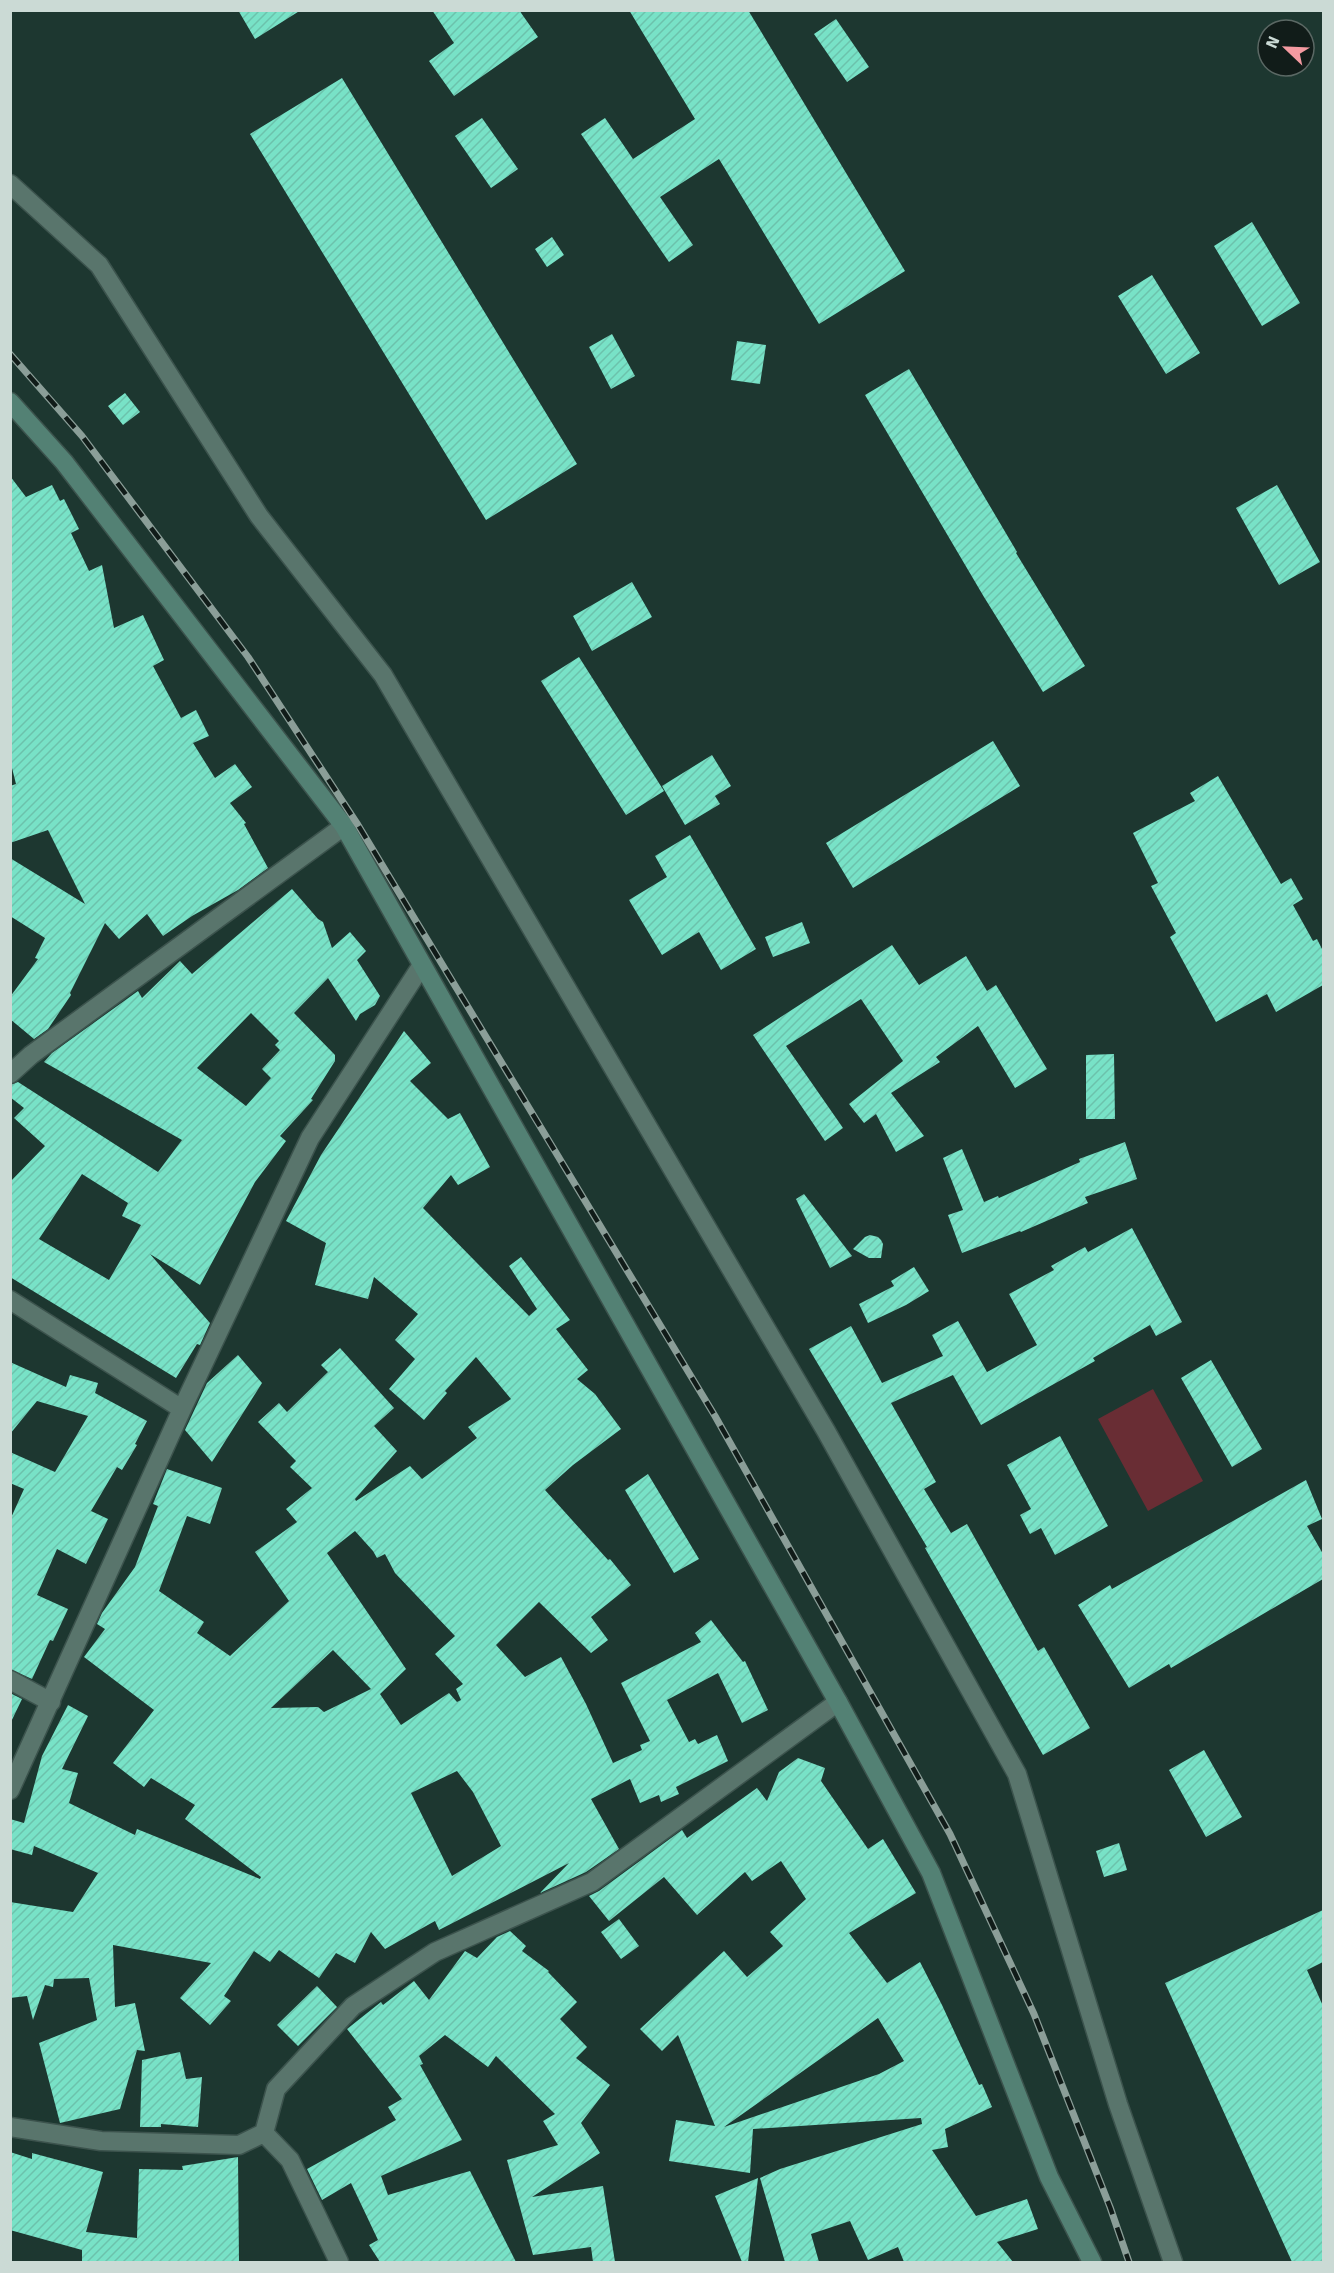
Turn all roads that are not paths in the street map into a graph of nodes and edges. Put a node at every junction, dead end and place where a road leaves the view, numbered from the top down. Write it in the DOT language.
graph roads {
  1 [pos="10,184"];
  2 [pos="10,402"];
  3 [pos="344,826"];
  4 [pos="422,965"];
  5 [pos="10,1074"];
  6 [pos="10,1300"];
  7 [pos="182,1409"];
  8 [pos="10,1680"];
  9 [pos="51,1702"];
  10 [pos="838,1702"];
  11 [pos="10,1790"];
  12 [pos="10,2127"];
  13 [pos="264,2133"];
  14 [pos="339,2262"];
  15 [pos="1092,2262"];
  16 [pos="1173,2262"];
  1 -- 16 [label="street"];
  2 -- 3 [label="street"];
  3 -- 4 [label="street"];
  3 -- 5 [label="street"];
  4 -- 7 [label="street"];
  4 -- 10 [label="street"];
  6 -- 7 [label="street"];
  7 -- 9 [label="street"];
  8 -- 9 [label="street"];
  9 -- 11 [label="street"];
  10 -- 13 [label="street"];
  10 -- 15 [label="street"];
  12 -- 13 [label="street"];
  13 -- 14 [label="street"];
}
